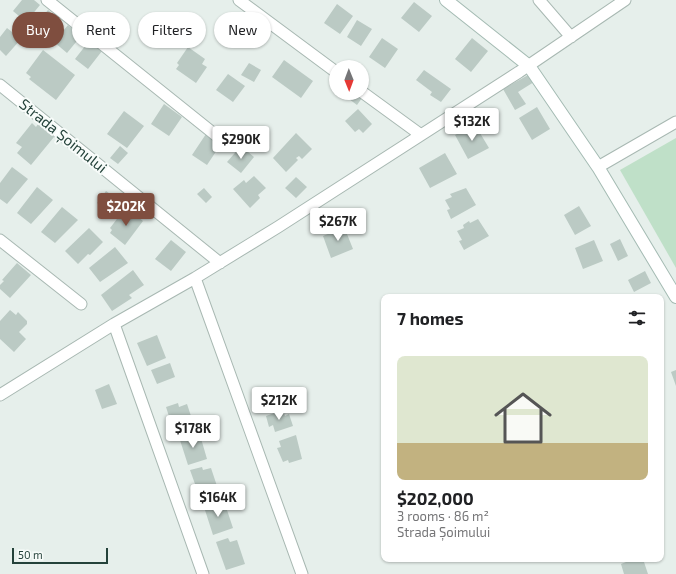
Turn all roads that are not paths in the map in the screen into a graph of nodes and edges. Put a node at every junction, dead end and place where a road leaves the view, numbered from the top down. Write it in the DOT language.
graph roads {
  1 [pos="47,0"];
  2 [pos="239,0"];
  3 [pos="446,0"];
  4 [pos="539,0"];
  5 [pos="625,0"];
  6 [pos="571,37"];
  7 [pos="529,66"];
  8 [pos="329,67"];
  9 [pos="0,85"];
  10 [pos="369,97"];
  11 [pos="676,122"];
  12 [pos="421,135"];
  13 [pos="223,141"];
  14 [pos="598,166"];
  15 [pos="0,240"];
  16 [pos="220,263"];
  17 [pos="195,278"];
  18 [pos="676,297"];
  19 [pos="81,304"];
  20 [pos="114,324"];
  21 [pos="0,396"];
  22 [pos="203,574"];
  23 [pos="302,574"];
  1 -- 13 [label="street"];
  2 -- 8 [label="street"];
  3 -- 7 [label="street"];
  4 -- 6 [label="street"];
  5 -- 6 [label="street"];
  6 -- 7 [label="street"];
  7 -- 12 [label="street"];
  7 -- 14 [label="street"];
  9 -- 16 [label="street, Strada Șoimului"];
  10 -- 12 [label="street"];
  11 -- 14 [label="street"];
  12 -- 16 [label="street"];
  14 -- 18 [label="street"];
  15 -- 19 [label="street"];
  16 -- 17 [label="street"];
  17 -- 20 [label="street"];
  17 -- 23 [label="street"];
  20 -- 21 [label="street"];
  20 -- 22 [label="street"];
}
